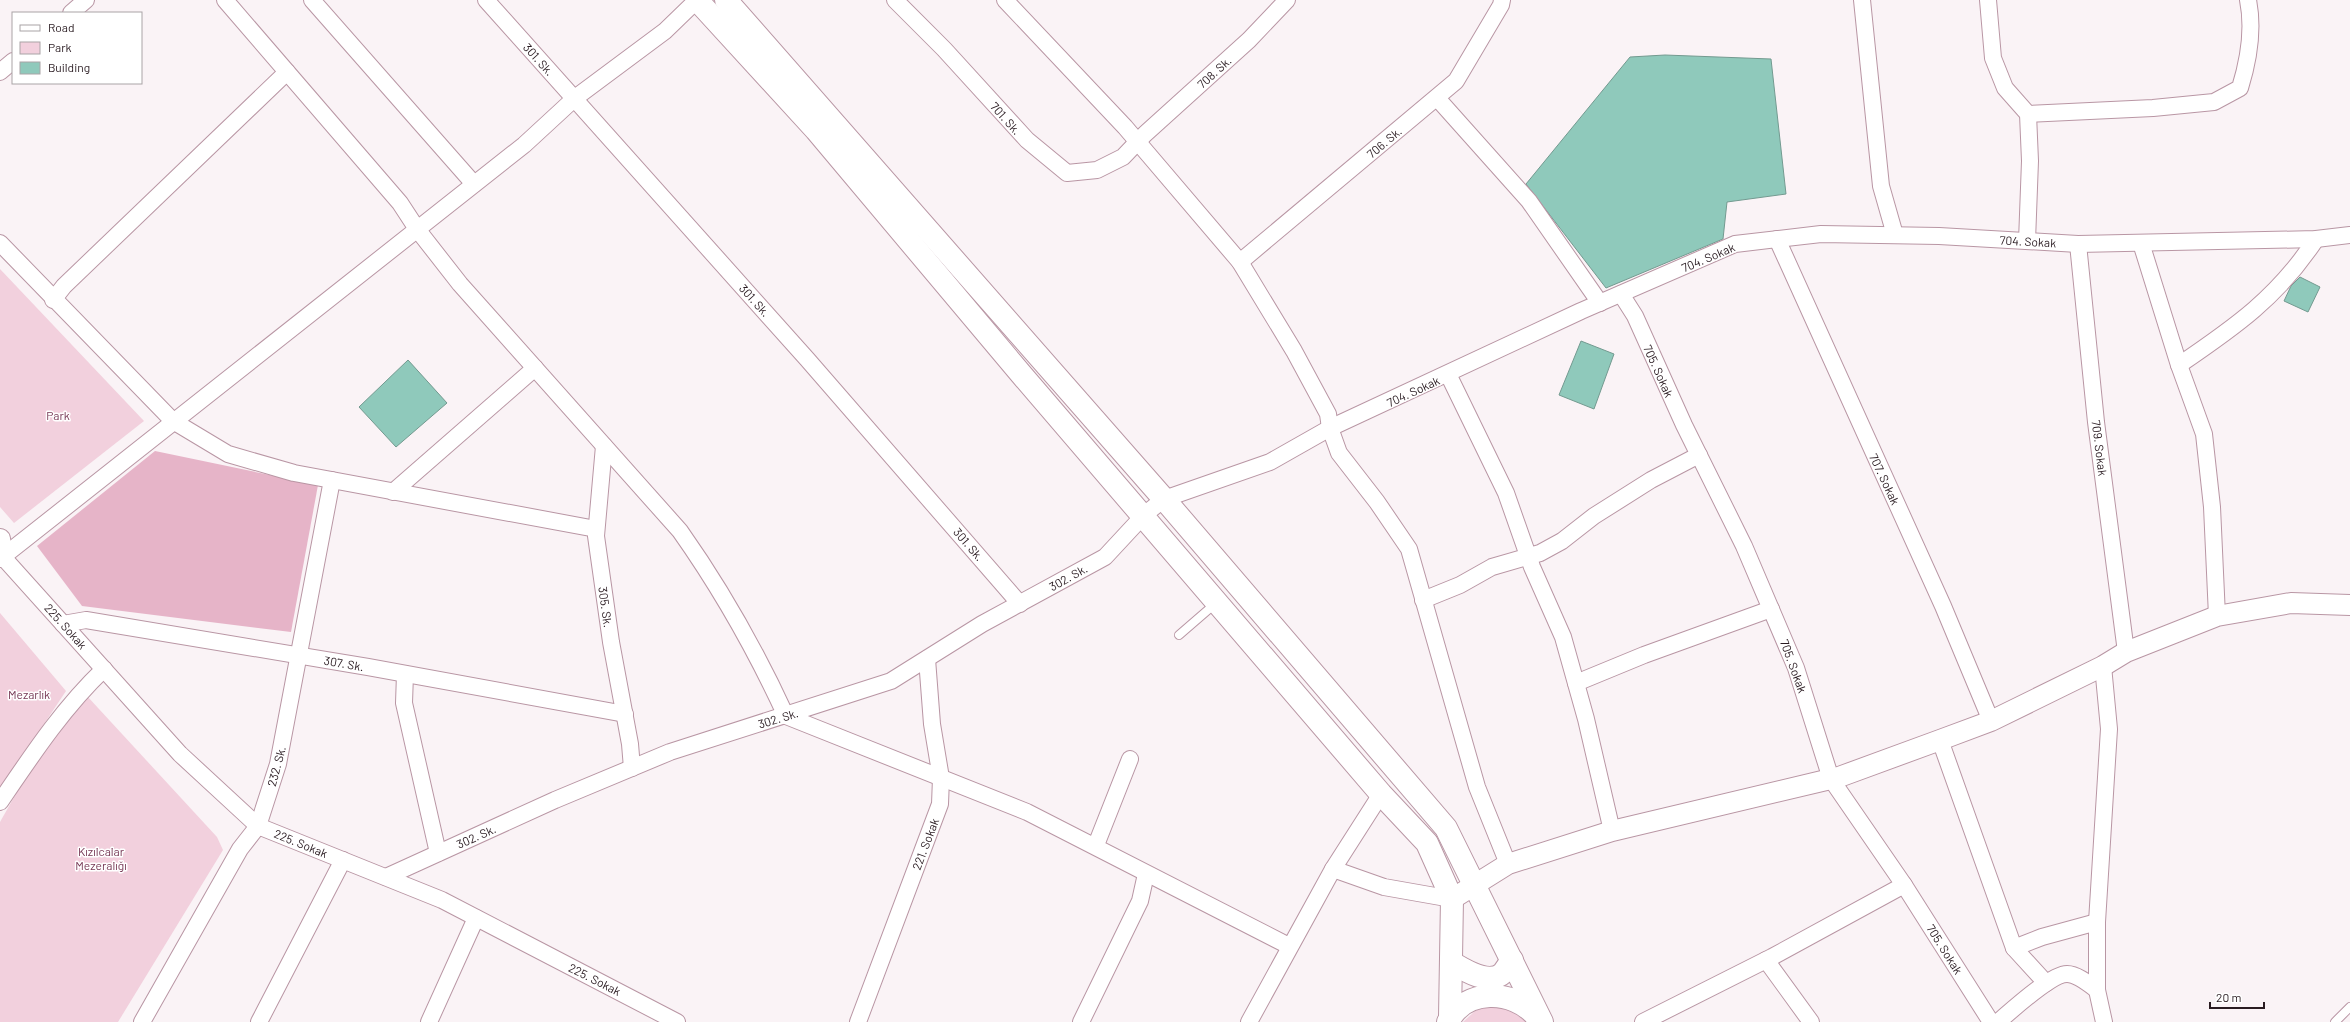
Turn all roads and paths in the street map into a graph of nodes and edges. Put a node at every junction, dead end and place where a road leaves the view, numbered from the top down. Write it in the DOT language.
graph roads {
  1 [pos="86,0"];
  2 [pos="225,0"];
  3 [pos="312,0"];
  4 [pos="486,0"];
  5 [pos="697,0"];
  6 [pos="726,0"];
  7 [pos="894,0"];
  8 [pos="1005,0"];
  9 [pos="1502,0"];
  10 [pos="1862,0"];
  11 [pos="1988,0"];
  12 [pos="2248,0"];
  13 [pos="1279,3"];
  14 [pos="72,12"];
  15 [pos="12,62"];
  16 [pos="0,72"];
  17 [pos="287,72"];
  18 [pos="575,98"];
  19 [pos="1437,98"];
  20 [pos="2028,114"];
  21 [pos="1139,143"];
  22 [pos="474,184"];
  23 [pos="417,229"];
  24 [pos="1894,235"];
  25 [pos="2350,235"];
  26 [pos="1777,239"];
  27 [pos="2316,239"];
  28 [pos="2027,241"];
  29 [pos="0,243"];
  30 [pos="2140,243"];
  31 [pos="2078,244"];
  32 [pos="1240,262"];
  33 [pos="1621,294"];
  34 [pos="53,300"];
  35 [pos="1600,303"];
  36 [pos="2179,365"];
  37 [pos="535,368"];
  38 [pos="1448,374"];
  39 [pos="173,421"];
  40 [pos="1330,428"];
  41 [pos="604,446"];
  42 [pos="1699,455"];
  43 [pos="332,480"];
  44 [pos="393,492"];
  45 [pos="1164,499"];
  46 [pos="1144,515"];
  47 [pos="596,529"];
  48 [pos="1,553"];
  49 [pos="1528,557"];
  50 [pos="1423,600"];
  51 [pos="1217,602"];
  52 [pos="1020,604"];
  53 [pos="2350,605"];
  54 [pos="1771,609"];
  55 [pos="2217,616"];
  56 [pos="63,624"];
  57 [pos="1179,634"];
  58 [pos="2126,652"];
  59 [pos="300,655"];
  60 [pos="927,659"];
  61 [pos="2103,666"];
  62 [pos="104,669"];
  63 [pos="405,674"];
  64 [pos="1576,682"];
  65 [pos="625,714"];
  66 [pos="786,716"];
  67 [pos="1991,721"];
  68 [pos="1940,740"];
  69 [pos="1130,759"];
  70 [pos="632,768"];
  71 [pos="941,778"];
  72 [pos="1831,779"];
  73 [pos="1381,794"];
  74 [pos="0,802"];
  75 [pos="258,826"];
  76 [pos="1612,831"];
  77 [pos="1098,840"];
  78 [pos="438,853"];
  79 [pos="343,860"];
  80 [pos="1508,864"];
  81 [pos="1333,868"];
  82 [pos="1146,874"];
  83 [pos="386,877"];
  84 [pos="1904,885"];
  85 [pos="1476,886"];
  86 [pos="1452,899"];
  87 [pos="476,918"];
  88 [pos="2097,922"];
  89 [pos="1290,944"];
  90 [pos="2014,948"];
  91 [pos="1512,960"];
  92 [pos="1766,960"];
  93 [pos="1451,962"];
  94 [pos="2046,983"];
  95 [pos="2098,990"];
  96 [pos="2350,1007"];
  97 [pos="1449,1020"];
  98 [pos="142,1022"];
  99 [pos="259,1022"];
  100 [pos="429,1022"];
  101 [pos="678,1022"];
  102 [pos="858,1022"];
  103 [pos="1081,1022"];
  104 [pos="1249,1022"];
  105 [pos="1542,1022"];
  106 [pos="1643,1022"];
  107 [pos="1811,1022"];
  108 [pos="1991,1022"];
  109 [pos="1998,1022"];
  110 [pos="2104,1022"];
  111 [pos="2335,1022"];
  1 -- 14 [label="street"];
  2 -- 17 [label="street"];
  3 -- 22 [label="street"];
  4 -- 18 [label="street, 301. Sk."];
  5 -- 18 [label="street"];
  5 -- 46 [label="main road"];
  6 -- 45 [label="main road"];
  7 -- 21 [label="street, 701. Sk."];
  8 -- 21 [label="street"];
  9 -- 19 [label="street, 706. Sk."];
  10 -- 24 [label="street"];
  11 -- 20 [label="street"];
  12 -- 20 [label="street"];
  13 -- 21 [label="street, 708. Sk."];
  15 -- 16 [label="street"];
  17 -- 23 [label="street"];
  17 -- 34 [label="street"];
  18 -- 22 [label="street"];
  18 -- 52 [label="street, 301. Sk."];
  19 -- 32 [label="street, 706. Sk."];
  19 -- 35 [label="street"];
  20 -- 28 [label="street"];
  21 -- 32 [label="street"];
  22 -- 23 [label="street"];
  23 -- 37 [label="street"];
  23 -- 39 [label="street"];
  24 -- 26 [label="street, 704. Sokak"];
  24 -- 28 [label="street, 704. Sokak"];
  25 -- 27 [label="street, 704. Sokak"];
  26 -- 33 [label="street, 704. Sokak"];
  26 -- 67 [label="street, 707. Sokak"];
  27 -- 30 [label="street, 704. Sokak"];
  27 -- 36 [label="street"];
  28 -- 31 [label="street, 704. Sokak"];
  29 -- 34 [label="street"];
  30 -- 31 [label="street, 704. Sokak"];
  30 -- 36 [label="street"];
  31 -- 58 [label="street, 709. Sokak"];
  32 -- 40 [label="street"];
  33 -- 35 [label="street, 704. Sokak"];
  33 -- 42 [label="street, 705. Sokak"];
  34 -- 39 [label="street"];
  35 -- 38 [label="street, 704. Sokak"];
  36 -- 55 [label="street"];
  37 -- 41 [label="street"];
  37 -- 44 [label="street"];
  38 -- 40 [label="street, 704. Sokak"];
  38 -- 49 [label="street"];
  39 -- 43 [label="street"];
  39 -- 48 [label="street"];
  40 -- 45 [label="street, 704. Sokak"];
  40 -- 50 [label="street"];
  41 -- 47 [label="street, 305. Sk."];
  41 -- 66 [label="street"];
  42 -- 49 [label="street"];
  42 -- 54 [label="street, 705. Sokak"];
  43 -- 44 [label="street"];
  43 -- 59 [label="street, 232. Sk."];
  44 -- 47 [label="street"];
  45 -- 46 [label="street, 704. Sokak"];
  45 -- 85 [label="main road"];
  46 -- 51 [label="main road"];
  46 -- 52 [label="street, 302. Sk."];
  47 -- 65 [label="street, 305. Sk."];
  48 -- 56 [label="street, 225. Sokak"];
  49 -- 50 [label="street"];
  49 -- 64 [label="street"];
  50 -- 80 [label="street"];
  51 -- 57 [label="lane"];
  51 -- 73 [label="main road"];
  52 -- 60 [label="street, 302. Sk."];
  53 -- 55 [label="street"];
  54 -- 64 [label="street"];
  54 -- 72 [label="street, 705. Sokak"];
  55 -- 58 [label="street"];
  56 -- 59 [label="street, 307. Sk."];
  56 -- 62 [label="street, 225. Sokak"];
  58 -- 61 [label="street"];
  59 -- 63 [label="street, 307. Sk."];
  59 -- 75 [label="street, 232. Sk."];
  60 -- 66 [label="street, 302. Sk."];
  60 -- 71 [label="street, 221. Sokak"];
  61 -- 67 [label="street"];
  61 -- 88 [label="street"];
  62 -- 74 [label="street"];
  62 -- 75 [label="street, 225. Sokak"];
  63 -- 65 [label="street, 307. Sk."];
  63 -- 78 [label="street"];
  64 -- 76 [label="street"];
  65 -- 70 [label="street, 305. Sk."];
  66 -- 70 [label="street, 302. Sk."];
  66 -- 71 [label="street"];
  67 -- 68 [label="street"];
  68 -- 72 [label="street"];
  68 -- 90 [label="street"];
  69 -- 77 [label="street"];
  70 -- 78 [label="street, 302. Sk."];
  71 -- 77 [label="street"];
  71 -- 82 [label="street"];
  71 -- 102 [label="street, 221. Sokak"];
  72 -- 76 [label="street"];
  72 -- 84 [label="street, 705. Sokak"];
  73 -- 81 [label="street"];
  73 -- 86 [label="main road"];
  75 -- 79 [label="street, 225. Sokak"];
  75 -- 98 [label="street, 232. Sk."];
  76 -- 80 [label="street"];
  77 -- 89 [label="street"];
  78 -- 83 [label="street, 302. Sk."];
  79 -- 83 [label="street, 225. Sokak"];
  79 -- 99 [label="street"];
  80 -- 85 [label="street"];
  81 -- 86 [label="street"];
  81 -- 89 [label="street"];
  82 -- 89 [label="street"];
  82 -- 103 [label="street"];
  83 -- 87 [label="street, 225. Sokak"];
  84 -- 92 [label="street"];
  84 -- 108 [label="street, 705. Sokak"];
  85 -- 86 [label="street"];
  85 -- 91 [label="main road"];
  86 -- 93 [label="main road"];
  87 -- 100 [label="street"];
  87 -- 101 [label="street, 225. Sokak"];
  88 -- 90 [label="street"];
  88 -- 95 [label="street"];
  89 -- 104 [label="street"];
  90 -- 94 [label="street"];
  91 -- 93 [label="main road"];
  91 -- 105 [label="main road"];
  92 -- 106 [label="street"];
  92 -- 107 [label="street"];
  93 -- 97 [label="main road"];
  94 -- 95 [label="street"];
  94 -- 109 [label="street"];
  95 -- 110 [label="street"];
  96 -- 111 [label="lane"];
  97 -- 105 [label="main road"];
}
